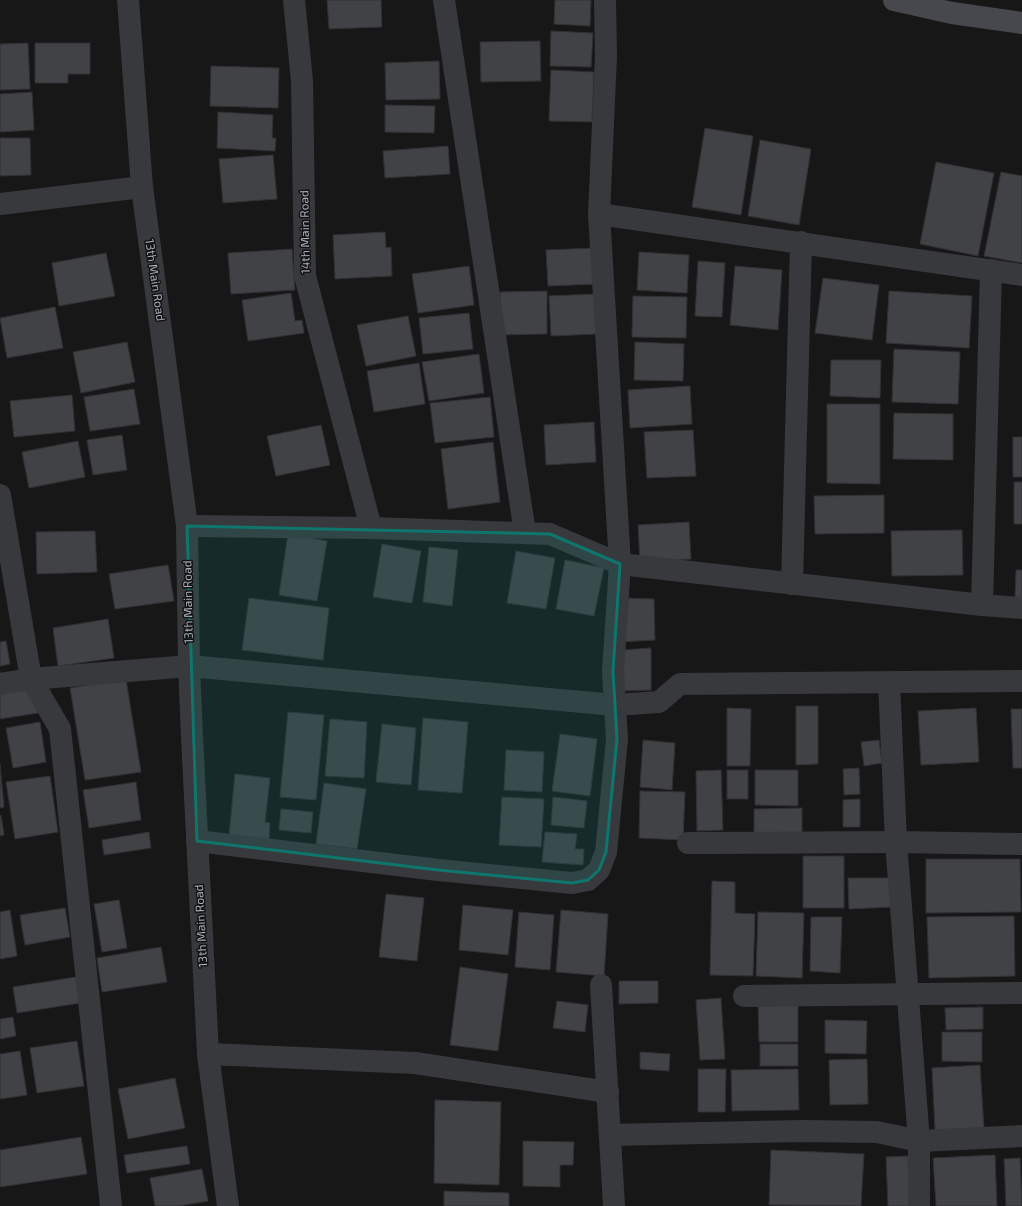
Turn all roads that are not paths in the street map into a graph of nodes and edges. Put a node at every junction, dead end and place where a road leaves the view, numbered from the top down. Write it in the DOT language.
graph roads {
  1 [pos="128,0"];
  2 [pos="294,0"];
  3 [pos="444,0"];
  4 [pos="605,0"];
  5 [pos="894,0"];
  6 [pos="952,7"];
  7 [pos="1022,23"];
  8 [pos="142,187"];
  9 [pos="0,204"];
  10 [pos="599,214"];
  11 [pos="801,242"];
  12 [pos="991,270"];
  13 [pos="1022,275"];
  14 [pos="0,495"];
  15 [pos="187,526"];
  16 [pos="371,528"];
  17 [pos="526,533"];
  18 [pos="620,564"];
  19 [pos="792,584"];
  20 [pos="982,605"];
  21 [pos="1022,608"];
  22 [pos="190,666"];
  23 [pos="31,679"];
  24 [pos="1022,681"];
  25 [pos="889,682"];
  26 [pos="0,684"];
  27 [pos="615,705"];
  28 [pos="197,842"];
  29 [pos="896,842"];
  30 [pos="688,843"];
  31 [pos="1022,844"];
  32 [pos="601,985"];
  33 [pos="1022,993"];
  34 [pos="908,994"];
  35 [pos="744,996"];
  36 [pos="208,1054"];
  37 [pos="608,1092"];
  38 [pos="610,1134"];
  39 [pos="1022,1136"];
  40 [pos="919,1141"];
  41 [pos="111,1206"];
  42 [pos="228,1206"];
  43 [pos="614,1206"];
  44 [pos="920,1206"];
  1 -- 8 [label="street, 13th Main Road"];
  2 -- 16 [label="street, 14th Main Road"];
  3 -- 17 [label="street"];
  4 -- 10 [label="street"];
  5 -- 6 [label="street"];
  6 -- 7 [label="street"];
  8 -- 9 [label="street"];
  8 -- 15 [label="street, 13th Main Road"];
  10 -- 11 [label="street"];
  10 -- 18 [label="street"];
  11 -- 12 [label="street"];
  11 -- 19 [label="street"];
  12 -- 13 [label="street"];
  12 -- 20 [label="street"];
  14 -- 23 [label="street"];
  15 -- 16 [label="street"];
  15 -- 22 [label="street, 13th Main Road"];
  16 -- 17 [label="street"];
  17 -- 18 [label="street"];
  18 -- 19 [label="street"];
  18 -- 27 [label="street"];
  19 -- 20 [label="street"];
  20 -- 21 [label="street"];
  22 -- 23 [label="street"];
  22 -- 27 [label="street"];
  22 -- 28 [label="street, 13th Main Road"];
  23 -- 26 [label="street"];
  23 -- 41 [label="street"];
  24 -- 25 [label="street"];
  25 -- 27 [label="street"];
  25 -- 29 [label="street"];
  27 -- 28 [label="street"];
  28 -- 36 [label="street, 13th Main Road"];
  29 -- 30 [label="street"];
  29 -- 31 [label="street"];
  29 -- 34 [label="street"];
  32 -- 37 [label="street"];
  33 -- 34 [label="street"];
  34 -- 35 [label="street"];
  34 -- 40 [label="street"];
  36 -- 37 [label="street"];
  36 -- 42 [label="street, 13th Main Road"];
  37 -- 38 [label="street"];
  38 -- 40 [label="street"];
  38 -- 43 [label="street"];
  39 -- 40 [label="street"];
  40 -- 44 [label="street"];
}
